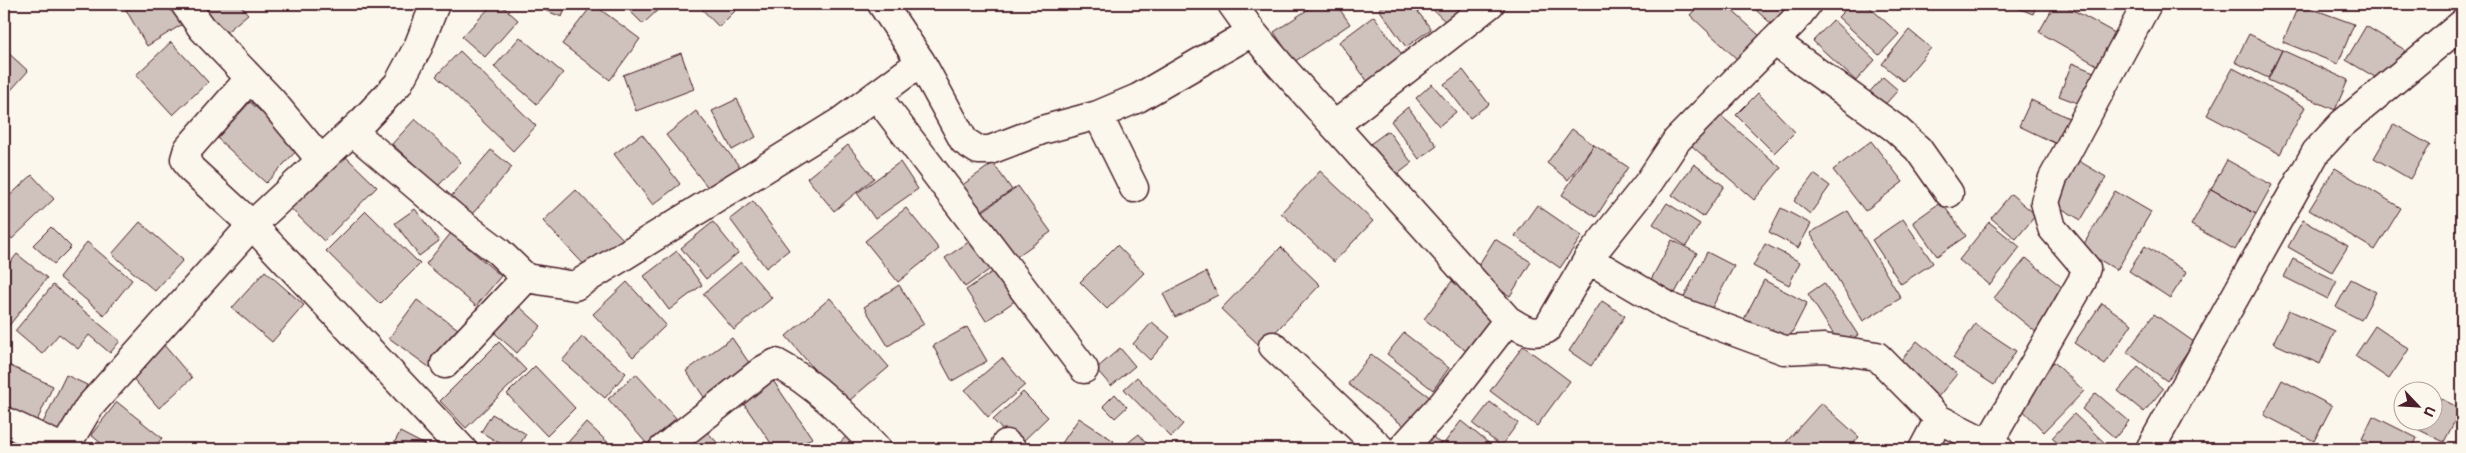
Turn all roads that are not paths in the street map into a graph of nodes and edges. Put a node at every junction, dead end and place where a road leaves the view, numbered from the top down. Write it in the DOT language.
graph roads {
  1 [pos="184,4"];
  2 [pos="436,4"];
  3 [pos="882,4"];
  4 [pos="1232,4"];
  5 [pos="1490,4"];
  6 [pos="1807,4"];
  7 [pos="2147,4"];
  8 [pos="2462,24"];
  9 [pos="1252,32"];
  10 [pos="1774,41"];
  11 [pos="921,62"];
  12 [pos="250,78"];
  13 [pos="876,95"];
  14 [pos="1098,115"];
  15 [pos="1334,125"];
  16 [pos="352,132"];
  17 [pos="320,159"];
  18 [pos="1134,188"];
  19 [pos="1950,194"];
  20 [pos="252,225"];
  21 [pos="1588,259"];
  22 [pos="526,278"];
  23 [pos="1508,320"];
  24 [pos="1273,346"];
  25 [pos="445,364"];
  26 [pos="1084,369"];
  27 [pos="1939,419"];
  28 [pos="4,422"];
  29 [pos="1993,446"];
  30 [pos="65,449"];
  31 [pos="462,449"];
  32 [pos="662,449"];
  33 [pos="877,449"];
  34 [pos="1381,449"];
  35 [pos="1402,449"];
  36 [pos="1923,449"];
  37 [pos="2150,449"];
  1 -- 12 [label="street"];
  2 -- 16 [label="street"];
  3 -- 11 [label="street"];
  4 -- 9 [label="street"];
  5 -- 15 [label="street"];
  6 -- 10 [label="street"];
  7 -- 29 [label="street"];
  8 -- 37 [label="street"];
  9 -- 14 [label="street"];
  9 -- 15 [label="street"];
  10 -- 19 [label="street"];
  10 -- 21 [label="street"];
  11 -- 13 [label="street"];
  11 -- 14 [label="street"];
  12 -- 17 [label="street"];
  12 -- 20 [label="street"];
  13 -- 22 [label="street"];
  13 -- 26 [label="street"];
  14 -- 18 [label="street"];
  15 -- 23 [label="street"];
  16 -- 17 [label="street"];
  16 -- 22 [label="street"];
  17 -- 20 [label="street"];
  20 -- 30 [label="street"];
  20 -- 31 [label="street"];
  21 -- 23 [label="street"];
  21 -- 27 [label="street"];
  22 -- 25 [label="street"];
  23 -- 35 [label="street"];
  24 -- 34 [label="street"];
  27 -- 29 [label="street"];
  27 -- 36 [label="street"];
  28 -- 30 [label="street"];
  32 -- 33 [label="street"];
}
